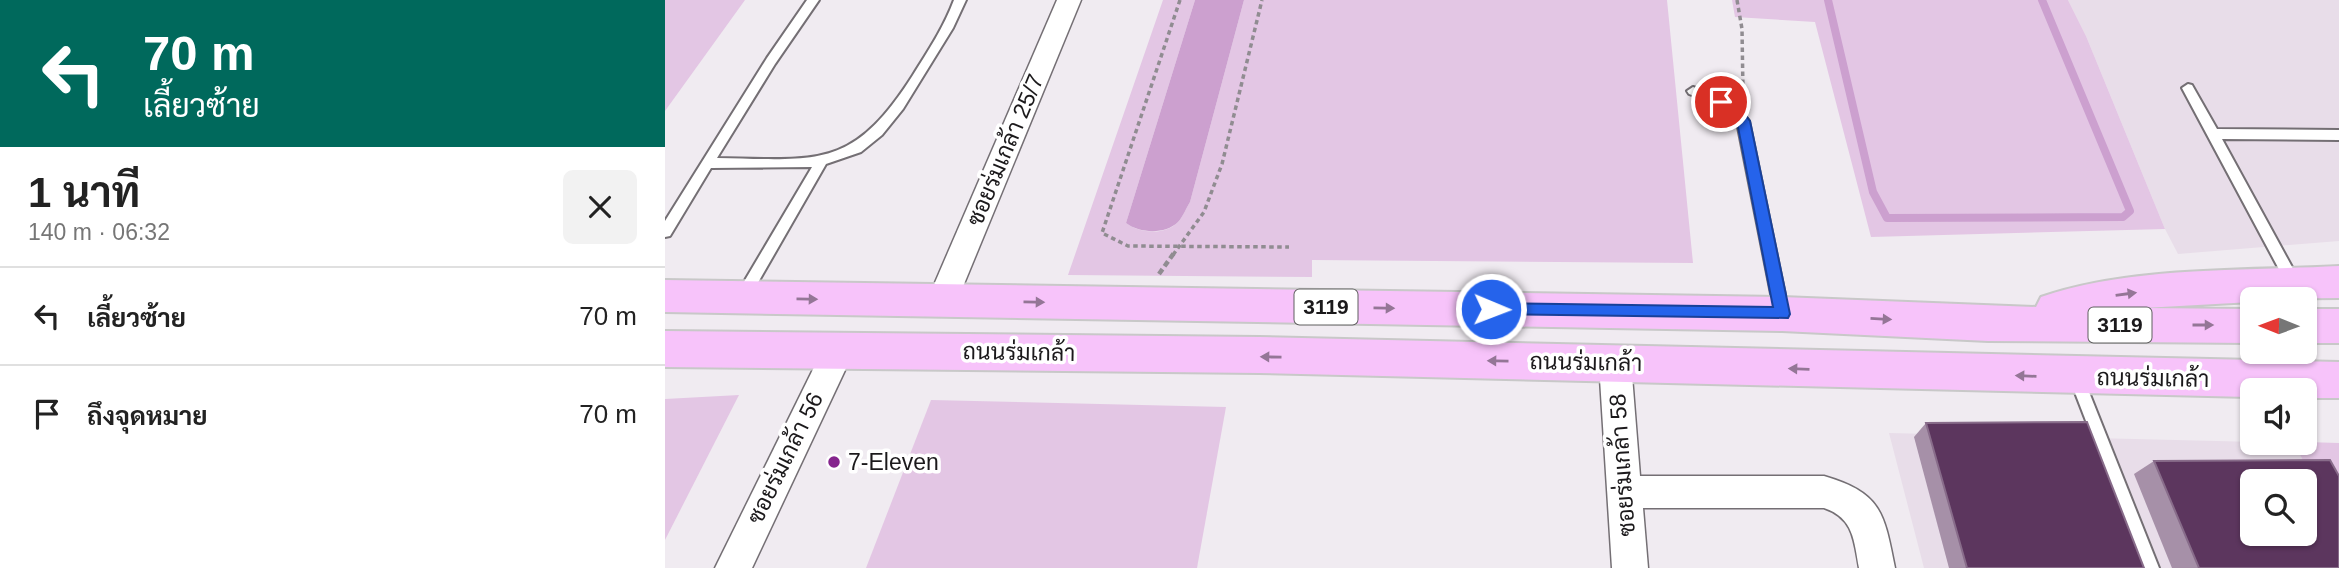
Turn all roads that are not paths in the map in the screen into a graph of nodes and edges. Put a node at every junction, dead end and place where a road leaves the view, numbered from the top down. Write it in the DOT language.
graph roads {
  1 [pos="813,0"];
  2 [pos="960,0"];
  3 [pos="1069,0"];
  4 [pos="2187,88"];
  5 [pos="1693,91"];
  6 [pos="2214,134"];
  7 [pos="2339,135"];
  8 [pos="708,163"];
  9 [pos="820,164"];
  10 [pos="665,232"];
  11 [pos="2339,282"];
  12 [pos="2294,284"];
  13 [pos="665,296"];
  14 [pos="742,298"];
  15 [pos="942,301"];
  16 [pos="1782,314"];
  17 [pos="1988,324"];
  18 [pos="2240,326"];
  19 [pos="2317,326"];
  20 [pos="2339,326"];
  21 [pos="665,349"];
  22 [pos="839,349"];
  23 [pos="1615,363"];
  24 [pos="2076,377"];
  25 [pos="2339,380"];
  26 [pos="2317,382"];
  27 [pos="2240,384"];
  28 [pos="2317,399"];
  29 [pos="2339,407"];
  30 [pos="1624,492"];
  31 [pos="733,568"];
  32 [pos="1630,568"];
  33 [pos="1877,568"];
  34 [pos="2151,568"];
  1 -- 8 [label="lane"];
  2 -- 9 [label="lane"];
  3 -- 15 [label="street, ซอยร่มเกล้า 25/7"];
  4 -- 6 [label="lane"];
  5 -- 16 [label="lane"];
  6 -- 7 [label="lane"];
  6 -- 12 [label="lane"];
  8 -- 9 [label="lane"];
  8 -- 10 [label="lane"];
  9 -- 14 [label="lane"];
  11 -- 12 [label="main road"];
  17 -- 12 [label="main road, one-way"];
  13 -- 14 [label="main road, 3119"];
  14 -- 15 [label="main road, 3119, one-way"];
  15 -- 16 [label="main road, 3119, one-way"];
  16 -- 17 [label="main road, 3119, one-way"];
  17 -- 18 [label="main road, 3119, one-way"];
  19 -- 20 [label="main road"];
  21 -- 22 [label="main road, ถนนร่มเกล้า / 3119"];
  23 -- 22 [label="main road, ถนนร่มเกล้า / 3119, one-way"];
  22 -- 31 [label="street, ซอยร่มเกล้า 56"];
  24 -- 23 [label="main road, ถนนร่มเกล้า / 3119, one-way"];
  23 -- 30 [label="street, ซอยร่มเกล้า 58"];
  24 -- 27 [label="main road, ถนนร่มเกล้า / 3119"];
  24 -- 34 [label="lane"];
  25 -- 26 [label="main road, ถนนร่มเกล้า / 3119"];
  28 -- 29 [label="main road"];
  30 -- 32 [label="street, ซอยร่มเกล้า 58"];
  30 -- 33 [label="street"];
}
